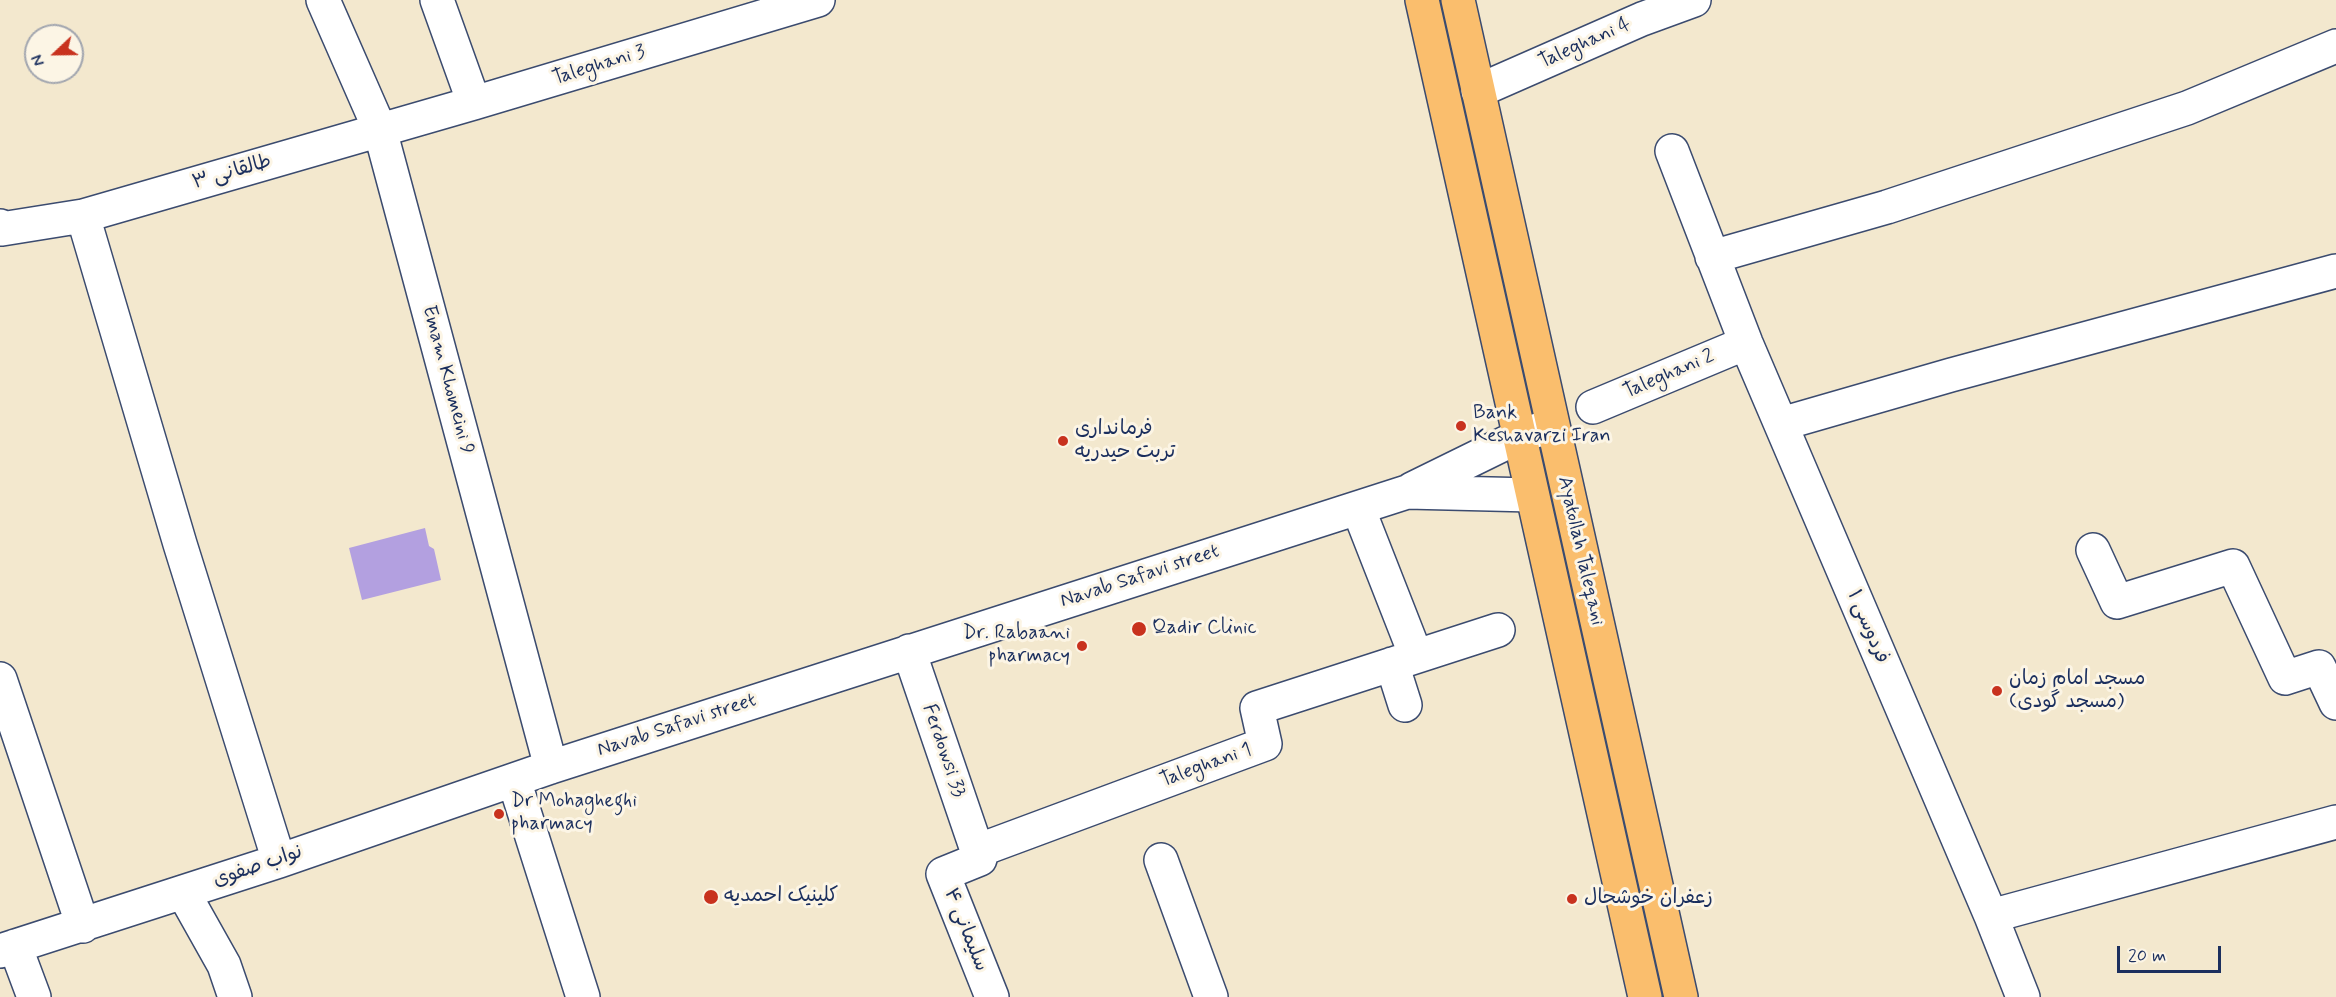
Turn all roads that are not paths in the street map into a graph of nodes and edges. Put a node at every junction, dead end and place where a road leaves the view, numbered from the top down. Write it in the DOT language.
graph roads {
  1 [pos="323,0"];
  2 [pos="436,0"];
  3 [pos="818,0"];
  4 [pos="1422,0"];
  5 [pos="1458,0"];
  6 [pos="1694,0"];
  7 [pos="767,7"];
  8 [pos="2336,46"];
  9 [pos="1478,91"];
  10 [pos="474,103"];
  11 [pos="380,130"];
  12 [pos="1672,151"];
  13 [pos="84,216"];
  14 [pos="0,226"];
  15 [pos="1712,257"];
  16 [pos="2336,271"];
  17 [pos="1746,343"];
  18 [pos="1593,407"];
  19 [pos="1781,424"];
  20 [pos="1552,425"];
  21 [pos="1520,436"];
  22 [pos="1407,492"];
  23 [pos="1532,495"];
  24 [pos="1358,508"];
  25 [pos="2093,550"];
  26 [pos="1498,630"];
  27 [pos="909,651"];
  28 [pos="1404,660"];
  29 [pos="0,680"];
  30 [pos="2336,703"];
  31 [pos="1405,705"];
  32 [pos="551,767"];
  33 [pos="514,780"];
  34 [pos="2336,822"];
  35 [pos="977,851"];
  36 [pos="1161,860"];
  37 [pos="279,861"];
  38 [pos="183,892"];
  39 [pos="1991,916"];
  40 [pos="82,926"];
  41 [pos="8,949"];
  42 [pos="34,997"];
  43 [pos="235,997"];
  44 [pos="583,997"];
  45 [pos="992,997"];
  46 [pos="1211,997"];
  47 [pos="1645,997"];
  48 [pos="1681,997"];
  49 [pos="2023,997"];
  1 -- 11 [label="street, Emam Khomeini 9"];
  2 -- 10 [label="street"];
  3 -- 7 [label="street, Taleghani 3"];
  4 -- 21 [label="main road, Ayatollah Taleqani"];
  5 -- 9 [label="main road, Ayatollah Taleqani"];
  6 -- 9 [label="street, Taleghani 4"];
  7 -- 10 [label="street, Taleghani 3"];
  8 -- 15 [label="street"];
  9 -- 20 [label="main road, Ayatollah Taleqani"];
  10 -- 11 [label="street, Taleghani 3"];
  11 -- 13 [label="street, طالقانی ۳"];
  11 -- 32 [label="street, Emam Khomeini 9"];
  12 -- 15 [label="street, فردوسی ۱"];
  13 -- 14 [label="street, طالقانی ۳"];
  13 -- 37 [label="street"];
  15 -- 17 [label="street, فردوسی ۱"];
  16 -- 19 [label="street"];
  17 -- 18 [label="street, Taleghani 2"];
  17 -- 19 [label="street, فردوسی ۱"];
  19 -- 39 [label="street, فردوسی ۱"];
  20 -- 21 [label="street"];
  20 -- 48 [label="main road, Ayatollah Taleqani"];
  21 -- 22 [label="street"];
  21 -- 23 [label="main road, Ayatollah Taleqani"];
  22 -- 23 [label="street, Navab Safavi street"];
  22 -- 24 [label="street, Navab Safavi street"];
  23 -- 47 [label="main road, Ayatollah Taleqani"];
  24 -- 27 [label="street, Navab Safavi street"];
  24 -- 28 [label="street"];
  25 -- 30 [label="street"];
  26 -- 28 [label="street, Taleghani 1"];
  27 -- 32 [label="street, Navab Safavi street"];
  27 -- 35 [label="street, Ferdowsi 33"];
  28 -- 31 [label="street"];
  28 -- 35 [label="street, Taleghani 1"];
  29 -- 40 [label="street"];
  32 -- 33 [label="street, Navab Safavi street"];
  33 -- 37 [label="street, نواب صفوی"];
  33 -- 44 [label="street"];
  34 -- 39 [label="street"];
  35 -- 45 [label="street, سلیمانی ۴"];
  36 -- 46 [label="street"];
  37 -- 38 [label="street, نواب صفوی"];
  38 -- 40 [label="street, نواب صفوی"];
  38 -- 43 [label="street"];
  39 -- 49 [label="street, فردوسی ۱"];
  40 -- 41 [label="street, نواب صفوی"];
  41 -- 42 [label="street"];
}
